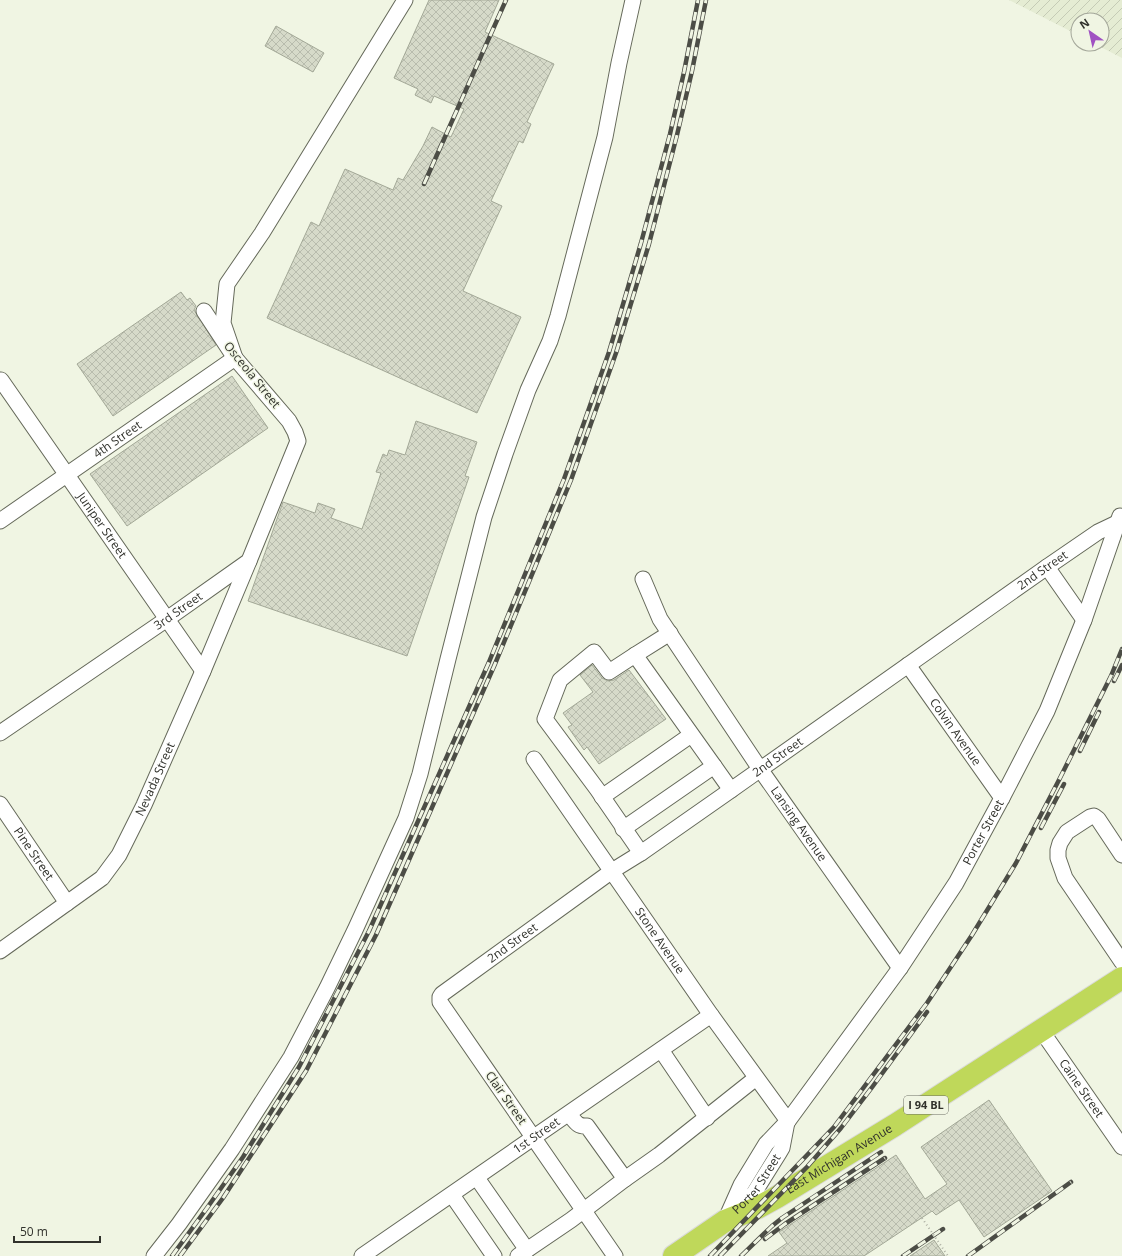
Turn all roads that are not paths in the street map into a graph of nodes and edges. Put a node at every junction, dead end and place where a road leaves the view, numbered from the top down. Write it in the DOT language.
graph roads {
  1 [pos="405,0"];
  2 [pos="633,0"];
  3 [pos="204,311"];
  4 [pos="236,358"];
  5 [pos="1,380"];
  6 [pos="67,476"];
  7 [pos="1120,517"];
  8 [pos="0,521"];
  9 [pos="249,561"];
  10 [pos="1046,567"];
  11 [pos="643,579"];
  12 [pos="167,619"];
  13 [pos="1084,620"];
  14 [pos="670,633"];
  15 [pos="635,654"];
  16 [pos="908,664"];
  17 [pos="203,671"];
  18 [pos="0,734"];
  19 [pos="691,735"];
  20 [pos="534,759"];
  21 [pos="714,766"];
  22 [pos="760,769"];
  23 [pos="731,790"];
  24 [pos="602,797"];
  25 [pos="1002,798"];
  26 [pos="0,804"];
  27 [pos="623,829"];
  28 [pos="641,853"];
  29 [pos="1122,855"];
  30 [pos="612,871"];
  31 [pos="67,903"];
  32 [pos="0,951"];
  33 [pos="1122,962"];
  34 [pos="900,968"];
  35 [pos="1122,978"];
  36 [pos="440,997"];
  37 [pos="711,1015"];
  38 [pos="1041,1030"];
  39 [pos="661,1050"];
  40 [pos="756,1078"];
  41 [pos="569,1114"];
  42 [pos="707,1118"];
  43 [pos="788,1121"];
  44 [pos="533,1137"];
  45 [pos="1122,1147"];
  46 [pos="477,1178"];
  47 [pos="625,1179"];
  48 [pos="452,1195"];
  49 [pos="583,1210"];
  50 [pos="725,1221"];
  51 [pos="523,1253"];
  52 [pos="154,1256"];
  53 [pos="362,1256"];
  54 [pos="494,1256"];
  55 [pos="615,1256"];
  56 [pos="674,1256"];
  1 -- 4 [label="street"];
  2 -- 52 [label="street"];
  3 -- 4 [label="street, Osceola Street"];
  4 -- 6 [label="street, 4th Street"];
  4 -- 9 [label="street, Osceola Street"];
  5 -- 6 [label="street, Juniper Street"];
  6 -- 8 [label="street, 4th Street"];
  6 -- 12 [label="street, Juniper Street"];
  7 -- 10 [label="street, 2nd Street"];
  7 -- 13 [label="street, Porter Street"];
  9 -- 12 [label="street, 3rd Street"];
  9 -- 17 [label="street, Nevada Street"];
  10 -- 13 [label="street"];
  10 -- 16 [label="street, 2nd Street"];
  11 -- 14 [label="street, Lansing Avenue"];
  12 -- 17 [label="street, Juniper Street"];
  12 -- 18 [label="street, 3rd Street"];
  13 -- 25 [label="street, Porter Street"];
  14 -- 15 [label="street"];
  14 -- 22 [label="street, Lansing Avenue"];
  15 -- 19 [label="street"];
  15 -- 24 [label="street"];
  16 -- 22 [label="street, 2nd Street"];
  16 -- 25 [label="street, Colvin Avenue"];
  17 -- 31 [label="street, Nevada Street"];
  19 -- 21 [label="street"];
  19 -- 24 [label="street"];
  20 -- 30 [label="street, Stone Avenue"];
  21 -- 23 [label="street"];
  21 -- 27 [label="street"];
  22 -- 23 [label="street, 2nd Street"];
  22 -- 34 [label="street, Lansing Avenue"];
  23 -- 28 [label="street, 2nd Street"];
  24 -- 27 [label="street"];
  25 -- 34 [label="street, Porter Street"];
  26 -- 31 [label="street, Pine Street"];
  27 -- 28 [label="street"];
  28 -- 30 [label="street, 2nd Street"];
  29 -- 33 [label="street"];
  30 -- 36 [label="street, 2nd Street"];
  30 -- 37 [label="street, Stone Avenue"];
  31 -- 32 [label="street, Nevada Street"];
  34 -- 43 [label="street, Porter Street"];
  35 -- 38 [label="highway, East Michigan Avenue / I 94 BL"];
  36 -- 44 [label="street, Clair Street"];
  37 -- 39 [label="street, 1st Street"];
  37 -- 40 [label="street, Stone Avenue"];
  38 -- 45 [label="street, Caine Street"];
  38 -- 50 [label="highway, East Michigan Avenue / I 94 BL"];
  39 -- 41 [label="street, 1st Street"];
  39 -- 42 [label="street"];
  40 -- 42 [label="street"];
  40 -- 43 [label="street, Stone Avenue"];
  41 -- 44 [label="street, 1st Street"];
  41 -- 47 [label="street"];
  42 -- 47 [label="street"];
  43 -- 50 [label="street, Porter Street"];
  44 -- 46 [label="street, 1st Street"];
  44 -- 49 [label="street, Clair Street"];
  46 -- 48 [label="street, 1st Street"];
  46 -- 51 [label="street"];
  47 -- 49 [label="street"];
  48 -- 53 [label="street, 1st Street"];
  48 -- 54 [label="street"];
  49 -- 51 [label="street"];
  49 -- 55 [label="street, Clair Street"];
  50 -- 56 [label="highway, East Michigan Avenue / I 94 BL"];
}
